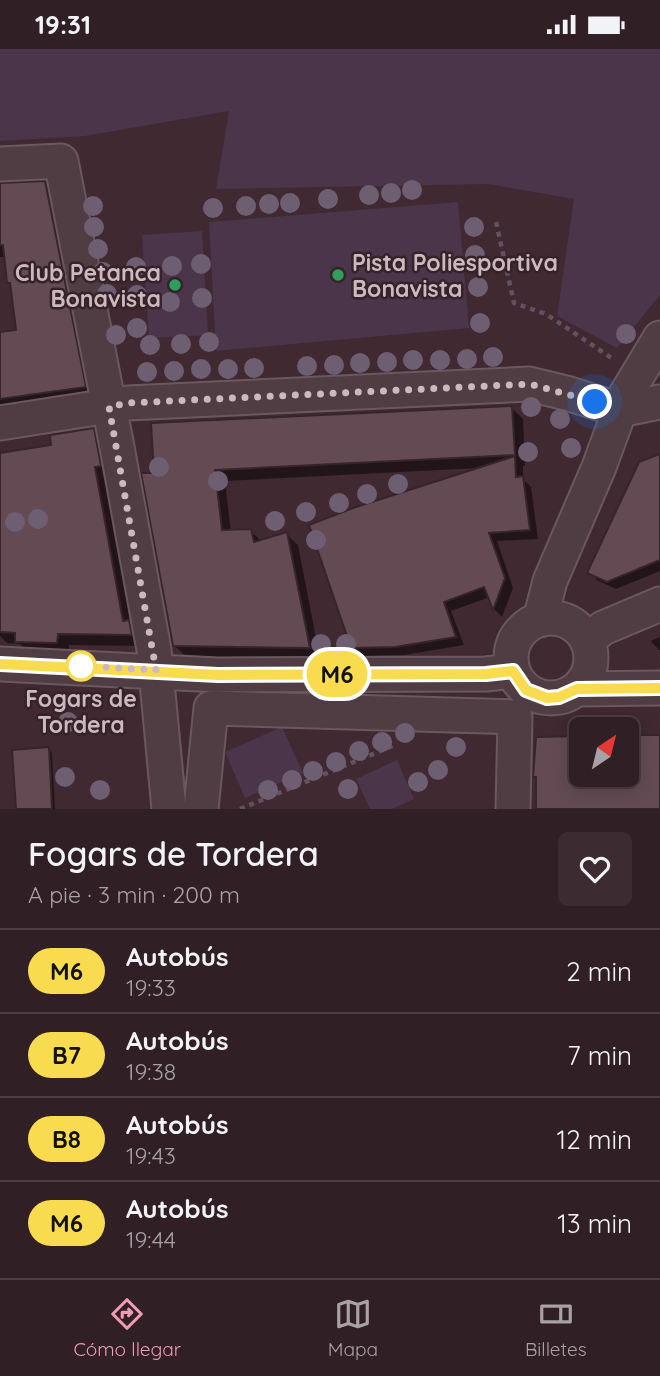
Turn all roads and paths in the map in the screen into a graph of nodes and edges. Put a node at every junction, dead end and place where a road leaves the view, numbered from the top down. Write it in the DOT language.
graph roads {
  1 [pos="0,164"];
  2 [pos="496,222"];
  3 [pos="660,338"];
  4 [pos="636,376"];
  5 [pos="660,402"];
  6 [pos="109,407"];
  7 [pos="620,411"];
  8 [pos="0,423"];
  9 [pos="660,604"];
  10 [pos="540,620"];
  11 [pos="587,641"];
  12 [pos="0,664"];
  13 [pos="156,670"];
  14 [pos="513,671"];
  15 [pos="660,688"];
  16 [pos="577,689"];
  17 [pos="401,742"];
  18 [pos="169,809"];
  19 [pos="201,809"];
  20 [pos="240,809"];
  21 [pos="513,809"];
  1 -- 6 [label="street"];
  2 -- 4 [label="path"];
  3 -- 4 [label="street"];
  4 -- 7 [label="street"];
  5 -- 7 [label="street"];
  6 -- 7 [label="street"];
  6 -- 8 [label="street"];
  6 -- 13 [label="street"];
  7 -- 10 [label="street"];
  9 -- 11 [label="street"];
  10 -- 11 [label="street"];
  10 -- 14 [label="street"];
  11 -- 16 [label="street"];
  12 -- 13 [label="street"];
  13 -- 14 [label="street"];
  13 -- 18 [label="street"];
  14 -- 16 [label="street"];
  15 -- 16 [label="street"];
  17 -- 20 [label="path"];
  19 -- 21 [label="street"];
}
